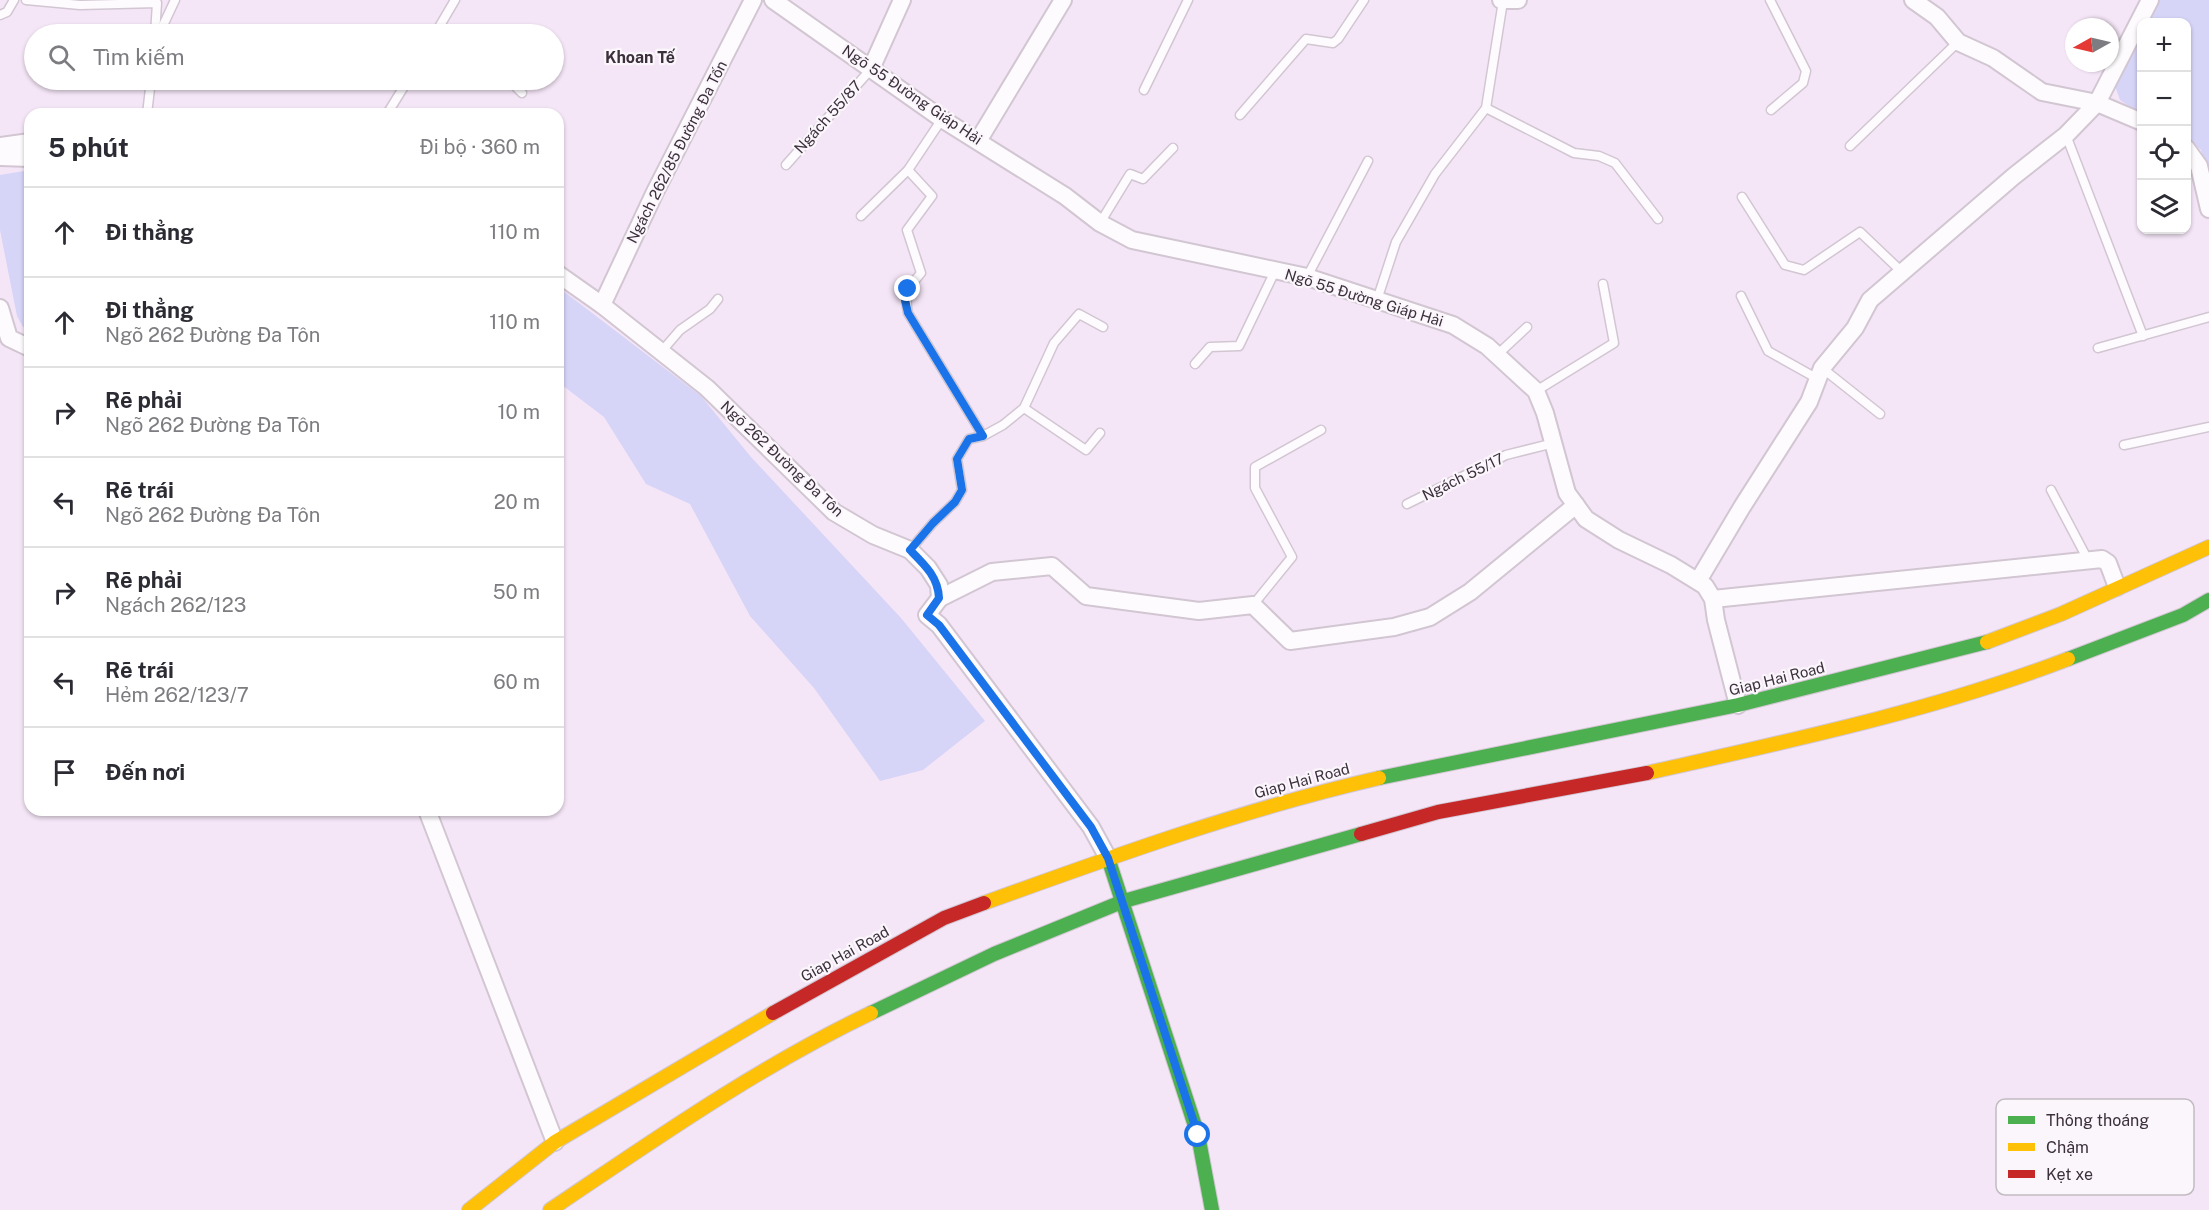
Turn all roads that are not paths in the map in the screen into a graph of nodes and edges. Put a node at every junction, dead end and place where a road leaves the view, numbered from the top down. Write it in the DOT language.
graph roads {
  1 [pos="14,0"];
  2 [pos="26,0"];
  3 [pos="175,0"];
  4 [pos="455,0"];
  5 [pos="753,0"];
  6 [pos="773,0"];
  7 [pos="902,0"];
  8 [pos="1064,0"];
  9 [pos="1188,0"];
  10 [pos="1364,0"];
  11 [pos="1502,0"];
  12 [pos="1518,0"];
  13 [pos="1770,0"];
  14 [pos="1913,0"];
  15 [pos="2150,0"];
  16 [pos="157,1"];
  17 [pos="0,15"];
  18 [pos="157,24"];
  19 [pos="162,24"];
  20 [pos="443,24"];
  21 [pos="1958,42"];
  22 [pos="871,69"];
  23 [pos="150,90"];
  24 [pos="402,90"];
  25 [pos="519,90"];
  26 [pos="1144,90"];
  27 [pos="522,93"];
  28 [pos="2097,103"];
  29 [pos="148,108"];
  30 [pos="391,108"];
  31 [pos="1486,108"];
  32 [pos="1771,110"];
  33 [pos="1240,115"];
  34 [pos="942,119"];
  35 [pos="2137,120"];
  36 [pos="2066,135"];
  37 [pos="978,141"];
  38 [pos="24,143"];
  39 [pos="0,146"];
  40 [pos="1850,146"];
  41 [pos="1173,148"];
  42 [pos="2191,154"];
  43 [pos="0,157"];
  44 [pos="24,158"];
  45 [pos="1368,161"];
  46 [pos="786,165"];
  47 [pos="908,170"];
  48 [pos="1742,197"];
  49 [pos="2209,209"];
  50 [pos="861,216"];
  51 [pos="1658,219"];
  52 [pos="1100,223"];
  53 [pos="1275,271"];
  54 [pos="1902,272"];
  55 [pos="1307,277"];
  56 [pos="564,278"];
  57 [pos="1603,284"];
  58 [pos="1741,296"];
  59 [pos="718,299"];
  60 [pos="1377,300"];
  61 [pos="602,304"];
  62 [pos="0,308"];
  63 [pos="2209,317"];
  64 [pos="1103,327"];
  65 [pos="1527,327"];
  66 [pos="2143,336"];
  67 [pos="24,345"];
  68 [pos="2098,348"];
  69 [pos="661,353"];
  70 [pos="1497,355"];
  71 [pos="1195,364"];
  72 [pos="1820,373"];
  73 [pos="1536,391"];
  74 [pos="1024,408"];
  75 [pos="1880,414"];
  76 [pos="2209,427"];
  77 [pos="1321,430"];
  78 [pos="1100,433"];
  79 [pos="983,436"];
  80 [pos="1555,443"];
  81 [pos="2124,445"];
  82 [pos="2051,490"];
  83 [pos="1407,504"];
  84 [pos="1576,505"];
  85 [pos="2209,547"];
  86 [pos="910,550"];
  87 [pos="2088,561"];
  88 [pos="1698,581"];
  89 [pos="2117,587"];
  90 [pos="939,598"];
  91 [pos="1713,599"];
  92 [pos="2209,600"];
  93 [pos="1253,605"];
  94 [pos="1738,705"];
  95 [pos="429,816"];
  96 [pos="1108,858"];
  97 [pos="1124,901"];
  98 [pos="555,1142"];
  99 [pos="577,1192"];
  100 [pos="469,1210"];
  101 [pos="550,1210"];
  102 [pos="585,1210"];
  103 [pos="1212,1210"];
  1 -- 17 [label="lane"];
  2 -- 16 [label="lane"];
  3 -- 19 [label="lane"];
  4 -- 20 [label="lane"];
  5 -- 61 [label="street, Ngách 262/85 Đường Đa Tốn"];
  6 -- 22 [label="street, Ngõ 55 Đường Giáp Hải"];
  7 -- 22 [label="street"];
  8 -- 37 [label="street"];
  9 -- 26 [label="lane"];
  10 -- 33 [label="lane"];
  11 -- 12 [label="street"];
  11 -- 31 [label="lane"];
  13 -- 32 [label="lane"];
  14 -- 21 [label="street"];
  15 -- 28 [label="street"];
  16 -- 18 [label="lane"];
  21 -- 28 [label="street"];
  21 -- 40 [label="lane"];
  22 -- 34 [label="street, Ngõ 55 Đường Giáp Hải"];
  22 -- 46 [label="lane, Ngách 55/87"];
  23 -- 29 [label="lane"];
  24 -- 30 [label="lane"];
  25 -- 27 [label="lane"];
  28 -- 35 [label="street"];
  28 -- 36 [label="street"];
  31 -- 51 [label="lane"];
  31 -- 60 [label="lane"];
  34 -- 37 [label="street, Ngõ 55 Đường Giáp Hải"];
  34 -- 47 [label="lane"];
  36 -- 54 [label="street"];
  36 -- 66 [label="lane"];
  37 -- 52 [label="street, Ngõ 55 Đường Giáp Hải"];
  38 -- 39 [label="street"];
  41 -- 52 [label="lane"];
  42 -- 49 [label="street"];
  43 -- 44 [label="street"];
  45 -- 55 [label="lane"];
  47 -- 50 [label="lane"];
  47 -- 79 [label="lane"];
  48 -- 54 [label="lane"];
  52 -- 53 [label="street, Ngõ 55 Đường Giáp Hải"];
  53 -- 55 [label="street, Ngõ 55 Đường Giáp Hải"];
  53 -- 71 [label="lane"];
  54 -- 72 [label="street"];
  55 -- 60 [label="street, Ngõ 55 Đường Giáp Hải"];
  56 -- 61 [label="street, Ngõ 262 Đường Đa Tôn"];
  57 -- 73 [label="lane"];
  58 -- 72 [label="lane"];
  59 -- 69 [label="lane"];
  60 -- 70 [label="street, Ngõ 55 Đường Giáp Hải"];
  61 -- 69 [label="street, Ngõ 262 Đường Đa Tôn"];
  62 -- 67 [label="street"];
  63 -- 66 [label="lane"];
  64 -- 74 [label="lane"];
  65 -- 70 [label="lane"];
  66 -- 68 [label="lane"];
  69 -- 86 [label="street, Ngõ 262 Đường Đa Tôn"];
  70 -- 73 [label="street, Ngõ 55 Đường Giáp Hải"];
  72 -- 75 [label="lane"];
  72 -- 88 [label="street"];
  73 -- 80 [label="street, Ngõ 55 Đường Giáp Hải"];
  74 -- 78 [label="lane"];
  74 -- 79 [label="lane"];
  76 -- 81 [label="lane"];
  77 -- 93 [label="lane"];
  79 -- 86 [label="lane"];
  80 -- 83 [label="lane, Ngách 55/17"];
  80 -- 84 [label="street, Ngõ 55 Đường Giáp Hải"];
  82 -- 87 [label="lane"];
  84 -- 88 [label="street, Ngõ 55 Đường Giáp Hải"];
  84 -- 93 [label="street"];
  85 -- 89 [label="main road, Giap Hai Road"];
  86 -- 90 [label="street, Ngõ 262 Đường Đa Tôn"];
  87 -- 89 [label="street"];
  87 -- 91 [label="street"];
  88 -- 91 [label="street, Ngõ 55 Đường Giáp Hải"];
  89 -- 94 [label="main road, Giap Hai Road"];
  90 -- 93 [label="street"];
  90 -- 96 [label="street"];
  91 -- 94 [label="street, Ngõ 55 Đường Giáp Hải"];
  92 -- 97 [label="main road"];
  94 -- 96 [label="main road, Giap Hai Road"];
  95 -- 98 [label="street"];
  96 -- 97 [label="main road"];
  96 -- 98 [label="main road, Giap Hai Road"];
  97 -- 99 [label="main road"];
  97 -- 103 [label="main road"];
  98 -- 100 [label="main road, Giap Hai Road"];
  99 -- 101 [label="main road"];
  99 -- 102 [label="street"];
}
